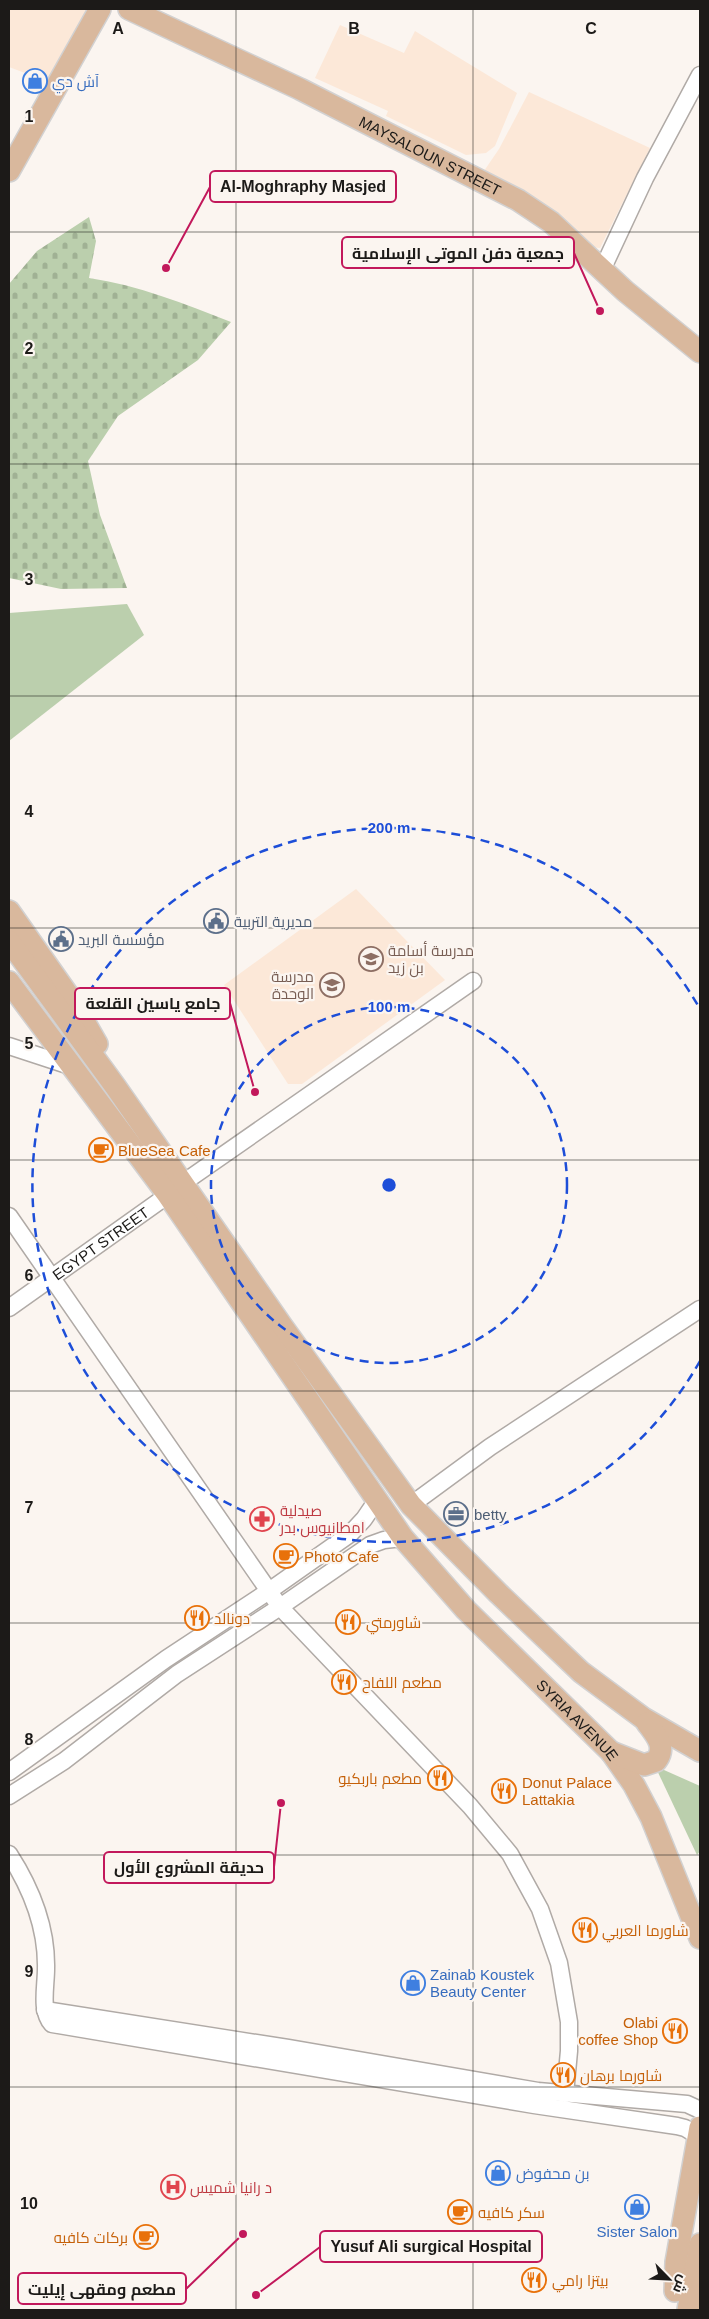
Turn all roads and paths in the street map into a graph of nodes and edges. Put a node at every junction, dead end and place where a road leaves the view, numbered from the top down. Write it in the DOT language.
graph roads {
  1 [pos="100,9"];
  2 [pos="129,9"];
  3 [pos="700,75"];
  4 [pos="9,171"];
  5 [pos="602,270"];
  6 [pos="700,352"];
  7 [pos="9,911"];
  8 [pos="9,941"];
  9 [pos="9,969"];
  10 [pos="473,981"];
  11 [pos="9,982"];
  12 [pos="9,1046"];
  13 [pos="70,1066"];
  14 [pos="115,1086"];
  15 [pos="102,1107"];
  16 [pos="175,1189"];
  17 [pos="9,1216"];
  18 [pos="51,1276"];
  19 [pos="9,1308"];
  20 [pos="700,1309"];
  21 [pos="377,1500"];
  22 [pos="411,1506"];
  23 [pos="403,1538"];
  24 [pos="269,1591"];
  25 [pos="280,1607"];
  26 [pos="643,1718"];
  27 [pos="700,1751"];
  28 [pos="611,1752"];
  29 [pos="9,1772"];
  30 [pos="9,1796"];
  31 [pos="9,1854"];
  32 [pos="700,1900"];
  33 [pos="700,1934"];
  34 [pos="45,2010"];
  35 [pos="565,2094"];
  36 [pos="700,2110"];
  37 [pos="699,2132"];
  38 [pos="700,2192"];
  39 [pos="699,2254"];
  40 [pos="673,2301"];
  41 [pos="688,2310"];
  1 -- 4 [label="main road"];
  2 -- 5 [label="main road, MAYSALOUN STREET"];
  3 -- 5 [label="street"];
  5 -- 6 [label="main road, MAYSALOUN STREET"];
  7 -- 14 [label="main road"];
  8 -- 14 [label="main road"];
  9 -- 15 [label="main road"];
  10 -- 16 [label="street, EGYPT STREET"];
  11 -- 13 [label="main road"];
  12 -- 13 [label="street"];
  13 -- 15 [label="main road"];
  14 -- 16 [label="main road"];
  15 -- 16 [label="main road"];
  16 -- 18 [label="street, EGYPT STREET"];
  16 -- 21 [label="main road, SYRIA AVENUE"];
  16 -- 22 [label="main road"];
  17 -- 18 [label="street"];
  18 -- 19 [label="street, EGYPT STREET"];
  18 -- 24 [label="street"];
  20 -- 22 [label="street"];
  21 -- 23 [label="main road, SYRIA AVENUE"];
  21 -- 24 [label="street"];
  22 -- 26 [label="main road"];
  23 -- 25 [label="street"];
  23 -- 28 [label="main road, SYRIA AVENUE"];
  24 -- 25 [label="street"];
  24 -- 29 [label="street"];
  25 -- 30 [label="street"];
  25 -- 35 [label="street"];
  26 -- 27 [label="main road"];
  26 -- 28 [label="main road"];
  28 -- 33 [label="main road, SYRIA AVENUE"];
  31 -- 34 [label="street"];
  32 -- 33 [label="main road"];
  34 -- 35 [label="street"];
  34 -- 37 [label="street"];
  35 -- 36 [label="street"];
  37 -- 40 [label="main road"];
  38 -- 40 [label="main road"];
  39 -- 41 [label="main road"];
}
